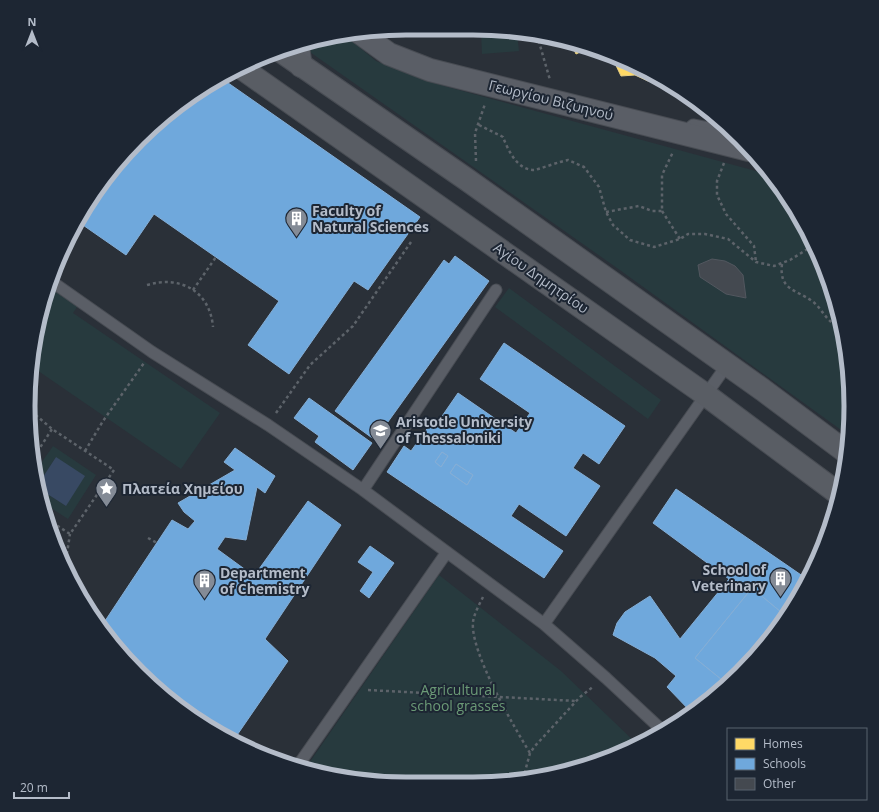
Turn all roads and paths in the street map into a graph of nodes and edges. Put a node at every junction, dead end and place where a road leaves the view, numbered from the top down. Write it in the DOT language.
graph roads {
  1 [pos="366,37"];
  2 [pos="539,41"];
  3 [pos="299,56"];
  4 [pos="247,71"];
  5 [pos="486,99"];
  6 [pos="556,100"];
  7 [pos="479,125"];
  8 [pos="683,132"];
  9 [pos="722,141"];
  10 [pos="737,146"];
  11 [pos="476,163"];
  12 [pos="662,211"];
  13 [pos="606,212"];
  14 [pos="680,239"];
  15 [pos="411,242"];
  16 [pos="809,249"];
  17 [pos="216,257"];
  18 [pos="756,262"];
  19 [pos="782,264"];
  20 [pos="56,284"];
  21 [pos="147,285"];
  22 [pos="193,290"];
  23 [pos="496,290"];
  24 [pos="835,324"];
  25 [pos="214,327"];
  26 [pos="728,365"];
  27 [pos="140,369"];
  28 [pos="706,395"];
  29 [pos="35,415"];
  30 [pos="268,425"];
  31 [pos="52,429"];
  32 [pos="841,449"];
  33 [pos="38,451"];
  34 [pos="85,451"];
  35 [pos="363,490"];
  36 [pos="834,490"];
  37 [pos="55,524"];
  38 [pos="70,534"];
  39 [pos="148,538"];
  40 [pos="157,543"];
  41 [pos="447,552"];
  42 [pos="67,556"];
  43 [pos="492,585"];
  44 [pos="544,624"];
  45 [pos="606,678"];
  46 [pos="352,690"];
  47 [pos="498,697"];
  48 [pos="576,701"];
  49 [pos="658,727"];
  50 [pos="530,753"];
  51 [pos="301,761"];
  52 [pos="525,773"];
  1 -- 6 [label="street, Γεωργίου Βιζυηνού"];
  2 -- 6 [label="path"];
  3 -- 26 [label="main road"];
  4 -- 28 [label="main road, Αγίου Δημητρίου"];
  5 -- 7 [label="path"];
  6 -- 8 [label="street, Γεωργίου Βιζυηνού"];
  7 -- 11 [label="path"];
  7 -- 13 [label="path"];
  8 -- 9 [label="street, Γεωργίου Βιζυηνού"];
  8 -- 12 [label="path"];
  9 -- 10 [label="street, Γεωργίου Βιζυηνού"];
  9 -- 18 [label="path"];
  12 -- 13 [label="path"];
  12 -- 14 [label="path"];
  13 -- 14 [label="path"];
  14 -- 18 [label="path"];
  15 -- 30 [label="path"];
  16 -- 19 [label="path"];
  17 -- 22 [label="path"];
  18 -- 19 [label="path"];
  19 -- 24 [label="path"];
  20 -- 30 [label="lane"];
  21 -- 22 [label="path"];
  22 -- 25 [label="path"];
  23 -- 35 [label="lane"];
  26 -- 28 [label="lane"];
  26 -- 32 [label="main road"];
  27 -- 34 [label="path"];
  28 -- 36 [label="main road, Αγίου Δημητρίου"];
  28 -- 44 [label="lane"];
  29 -- 31 [label="path"];
  30 -- 35 [label="lane"];
  31 -- 33 [label="path"];
  31 -- 34 [label="path"];
  34 -- 38 [label="path"];
  35 -- 41 [label="lane"];
  37 -- 38 [label="path"];
  38 -- 42 [label="path"];
  39 -- 40 [label="path"];
  41 -- 43 [label="lane"];
  41 -- 46 [label="lane"];
  43 -- 44 [label="lane"];
  43 -- 47 [label="path"];
  44 -- 45 [label="lane"];
  45 -- 48 [label="path"];
  45 -- 49 [label="lane"];
  46 -- 47 [label="path"];
  46 -- 51 [label="lane"];
  47 -- 48 [label="path"];
  47 -- 50 [label="path"];
  48 -- 50 [label="path"];
  50 -- 52 [label="path"];
}
